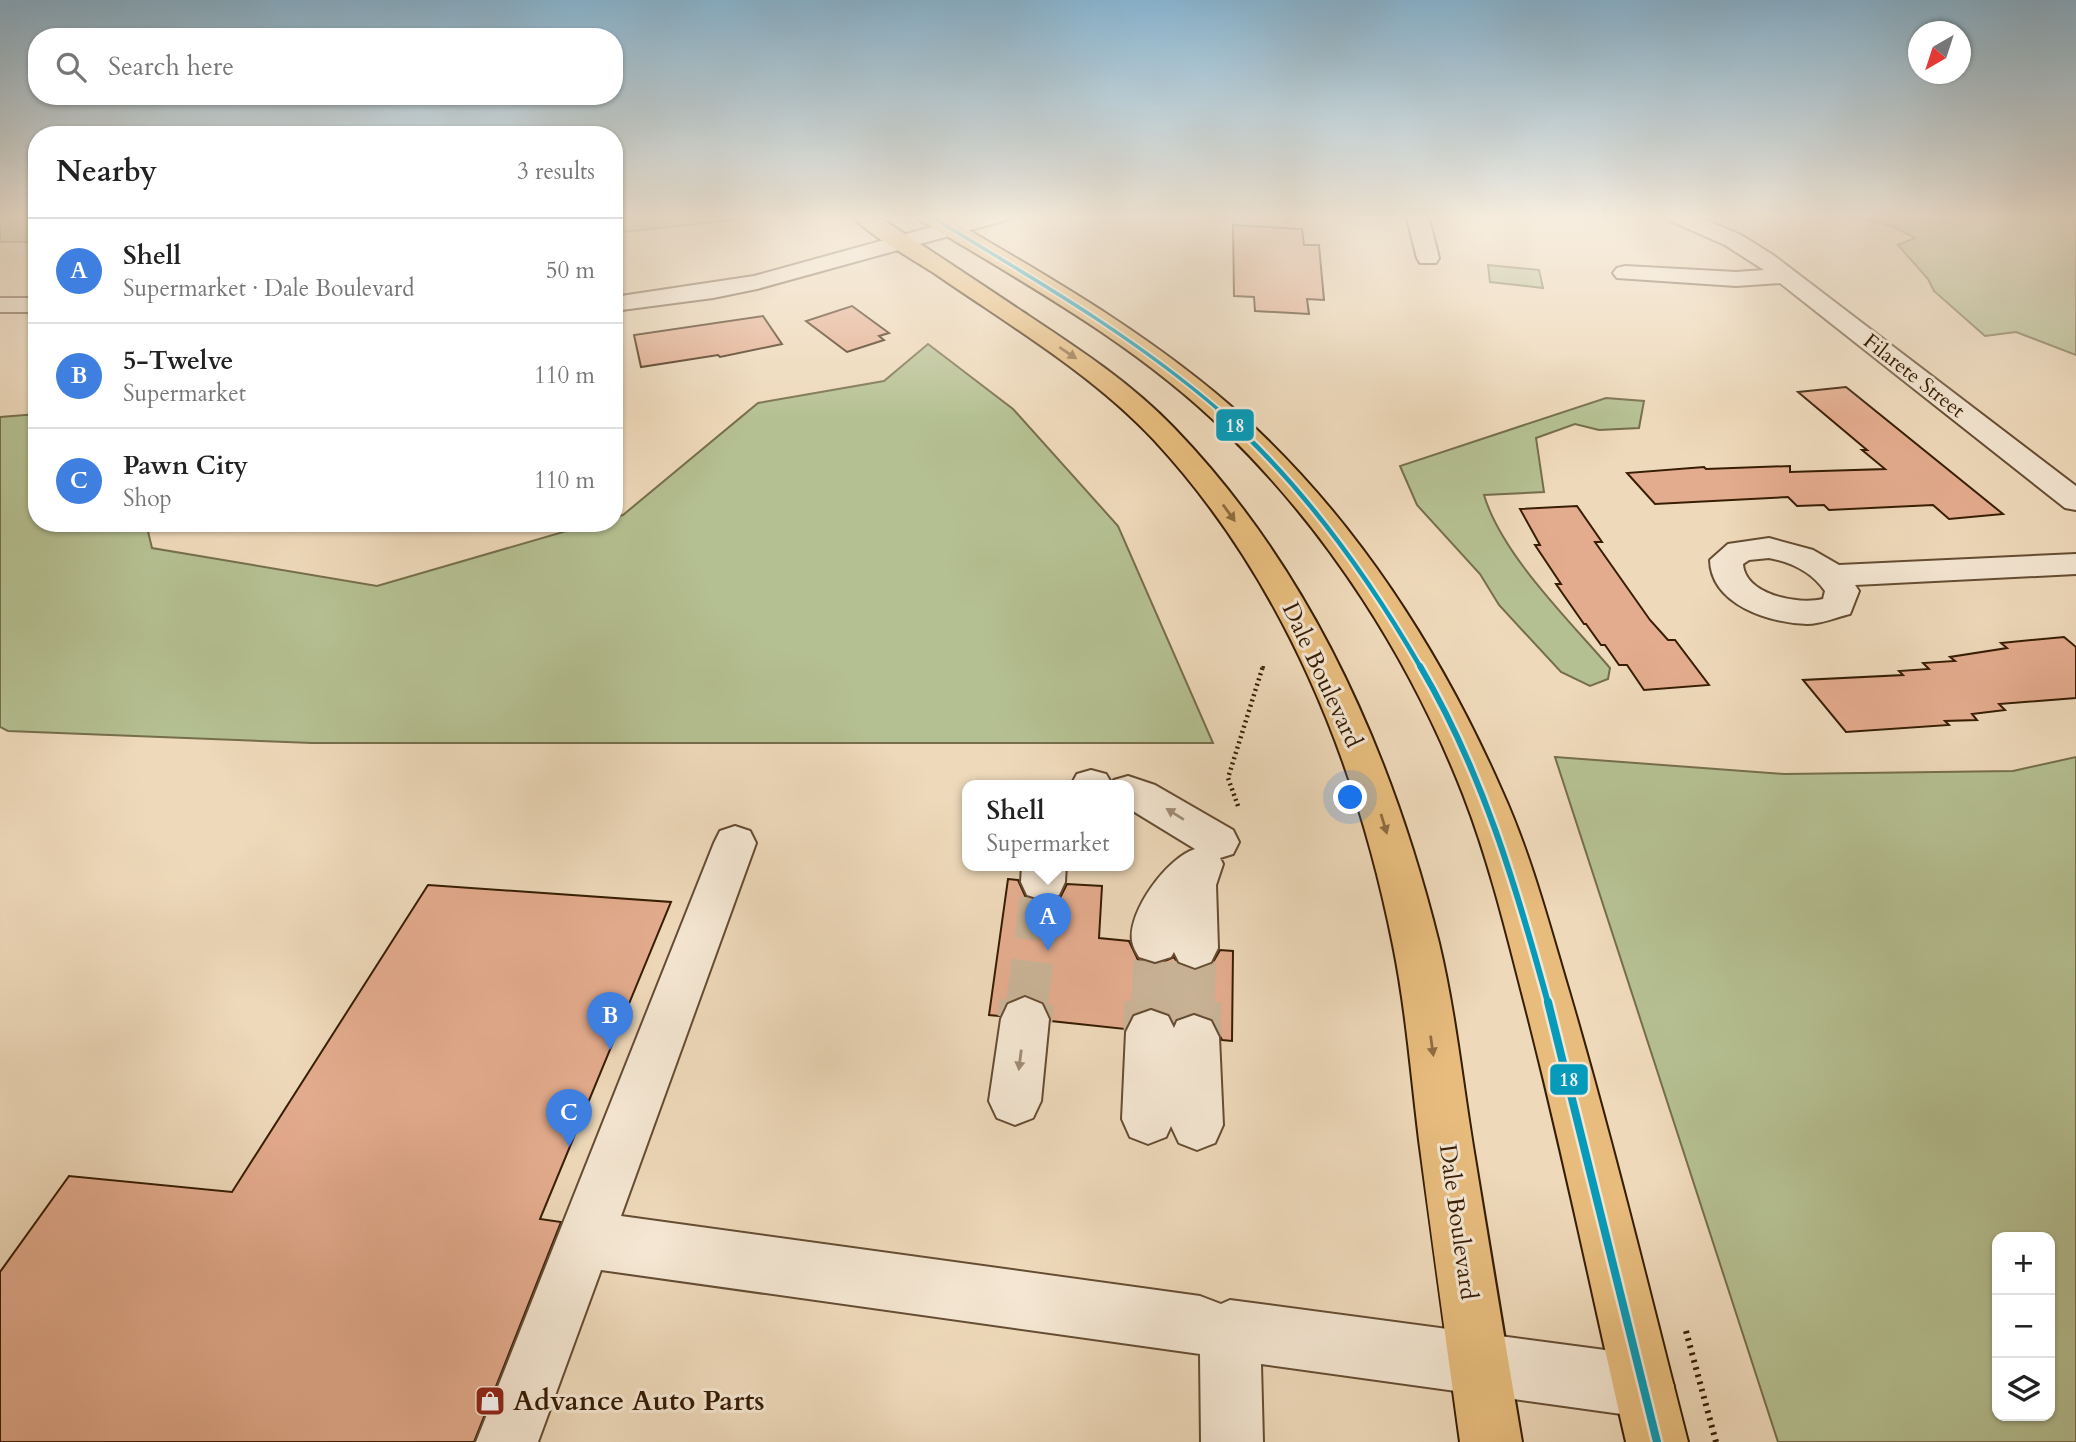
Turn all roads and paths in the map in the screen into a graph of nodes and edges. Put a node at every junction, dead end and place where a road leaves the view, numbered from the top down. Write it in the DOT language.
graph roads {
  1 [pos="752,282"];
  2 [pos="963,282"];
  3 [pos="1037,282"];
  4 [pos="1794,282"];
  5 [pos="623,303"];
  6 [pos="0,305"];
  7 [pos="28,305"];
  8 [pos="2076,501"];
  9 [pos="2076,564"];
  10 [pos="1832,576"];
  11 [pos="1264,664"];
  12 [pos="1134,793"];
  13 [pos="1229,827"];
  14 [pos="735,843"];
  15 [pos="1025,1019"];
  16 [pos="1015,1101"];
  17 [pos="1148,1119"];
  18 [pos="1196,1125"];
  19 [pos="583,1239"];
  20 [pos="1200,1325"];
  21 [pos="1478,1364"];
  22 [pos="1650,1414"];
  23 [pos="507,1442"];
  24 [pos="1232,1442"];
  25 [pos="1491,1442"];
  1 -- 5 [label="street"];
  2 -- 21 [label="main road, Dale Boulevard, one-way"];
  3 -- 22 [label="main road"];
  4 -- 8 [label="street, Filarete Street"];
  6 -- 7 [label="street"];
  9 -- 10 [label="street"];
  11 -- 13 [label="path"];
  13 -- 12 [label="street, one-way"];
  14 -- 19 [label="street"];
  15 -- 16 [label="street, one-way"];
  17 -- 18 [label="street"];
  19 -- 20 [label="street"];
  19 -- 23 [label="street"];
  21 -- 22 [label="street"];
  21 -- 24 [label="street"];
  21 -- 25 [label="main road, Dale Boulevard"];
}
